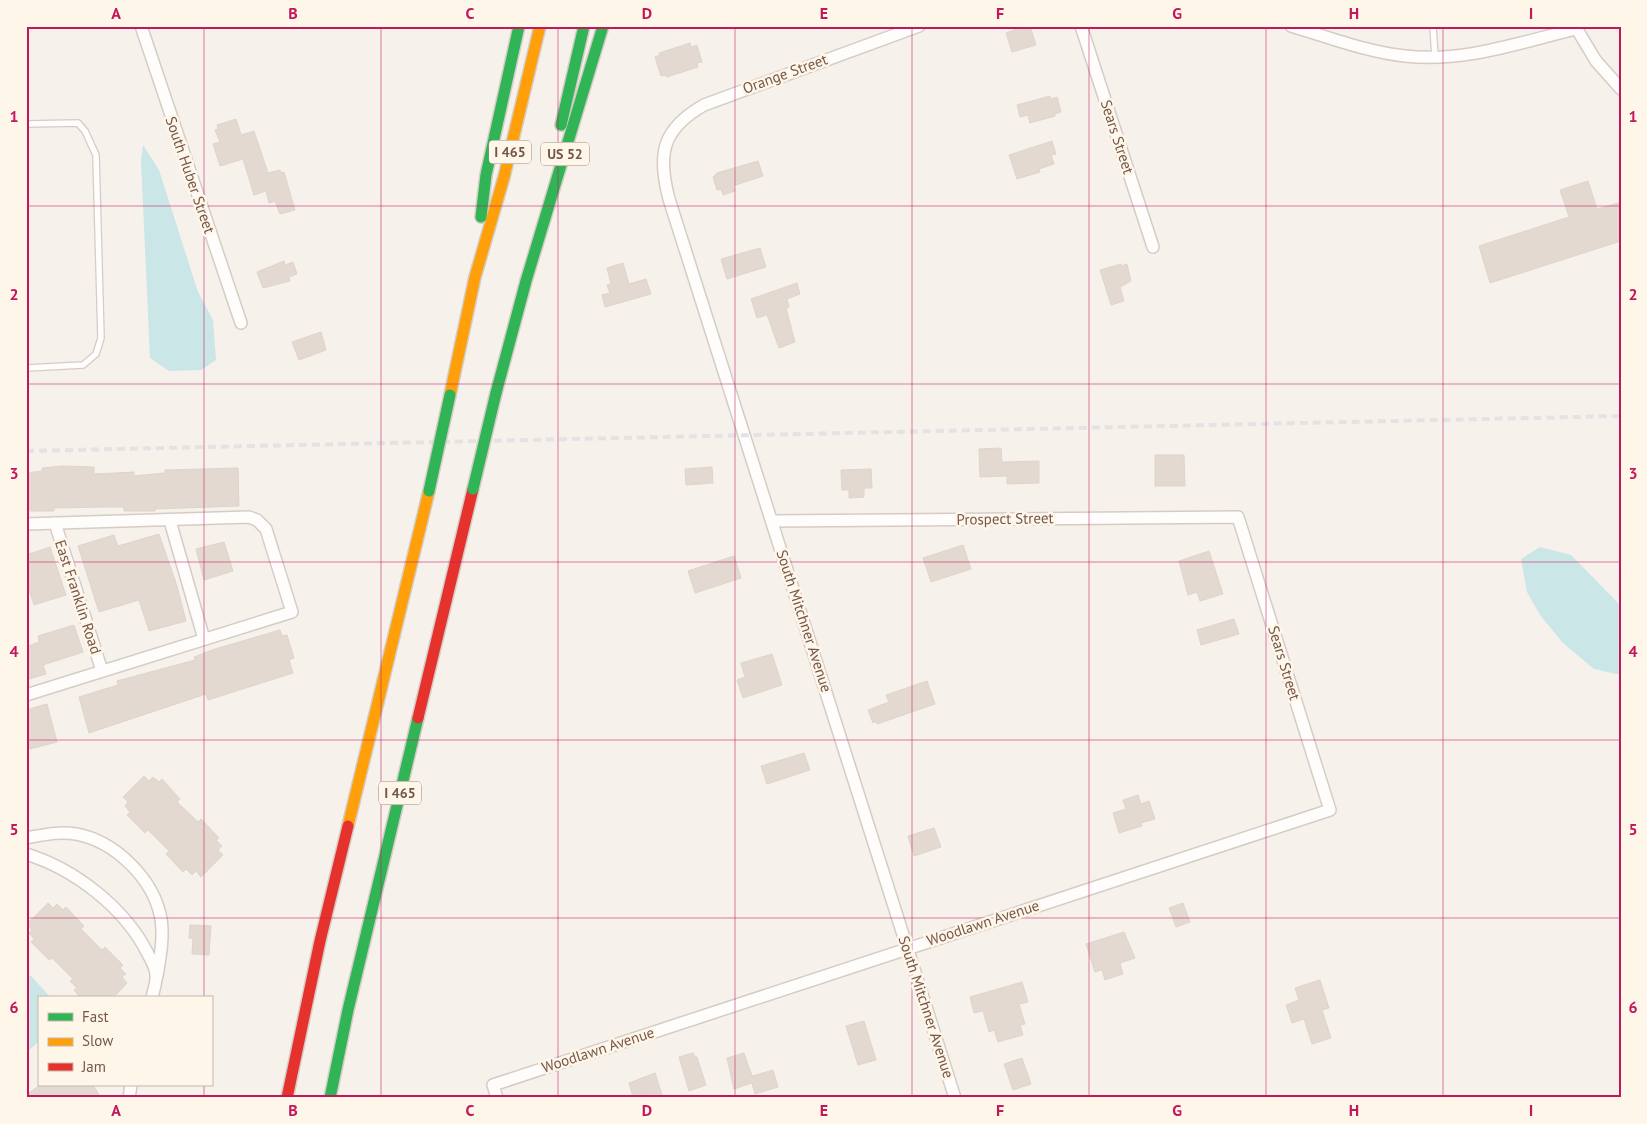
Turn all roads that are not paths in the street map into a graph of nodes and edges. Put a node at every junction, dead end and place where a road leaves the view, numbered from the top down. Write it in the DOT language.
graph roads {
  1 [pos="141,26"];
  2 [pos="519,26"];
  3 [pos="540,26"];
  4 [pos="584,26"];
  5 [pos="603,26"];
  6 [pos="919,26"];
  7 [pos="1081,26"];
  8 [pos="1291,26"];
  9 [pos="1433,26"];
  10 [pos="1576,28"];
  11 [pos="1435,57"];
  12 [pos="1621,89"];
  13 [pos="26,124"];
  14 [pos="666,143"];
  15 [pos="1154,247"];
  16 [pos="475,277"];
  17 [pos="526,281"];
  18 [pos="241,323"];
  19 [pos="26,368"];
  20 [pos="1238,517"];
  21 [pos="170,521"];
  22 [pos="772,521"];
  23 [pos="55,523"];
  24 [pos="26,524"];
  25 [pos="204,639"];
  26 [pos="102,671"];
  27 [pos="26,695"];
  28 [pos="1330,810"];
  29 [pos="26,838"];
  30 [pos="26,854"];
  31 [pos="907,948"];
  32 [pos="157,976"];
  33 [pos="152,996"];
  34 [pos="287,1098"];
  35 [pos="330,1098"];
  36 [pos="497,1098"];
  37 [pos="955,1098"];
  1 -- 18 [label="street, South Huber Street"];
  2 -- 16 [label="highway"];
  3 -- 16 [label="highway, I 465"];
  4 -- 17 [label="highway, I 465"];
  5 -- 17 [label="highway, US 52"];
  6 -- 14 [label="street, Orange Street"];
  7 -- 15 [label="street, Sears Street"];
  8 -- 11 [label="street"];
  9 -- 11 [label="lane"];
  10 -- 11 [label="street"];
  10 -- 12 [label="street"];
  13 -- 19 [label="lane"];
  14 -- 22 [label="street, South Mitchner Avenue"];
  16 -- 34 [label="highway, I 465, bridge"];
  17 -- 35 [label="highway, I 465, bridge"];
  20 -- 22 [label="street, Prospect Street"];
  20 -- 28 [label="street, Sears Street"];
  21 -- 23 [label="street, East Franklin Road"];
  21 -- 25 [label="street"];
  21 -- 25 [label="street, East Franklin Road"];
  22 -- 31 [label="street, South Mitchner Avenue"];
  23 -- 24 [label="street, East Franklin Road"];
  23 -- 26 [label="street, East Franklin Road"];
  25 -- 26 [label="street, East Franklin Road"];
  26 -- 27 [label="street, East Franklin Road"];
  28 -- 31 [label="street, Woodlawn Avenue"];
  29 -- 32 [label="street"];
  30 -- 32 [label="street"];
  31 -- 36 [label="street, Woodlawn Avenue"];
  31 -- 37 [label="street, South Mitchner Avenue"];
  32 -- 33 [label="street"];
}
